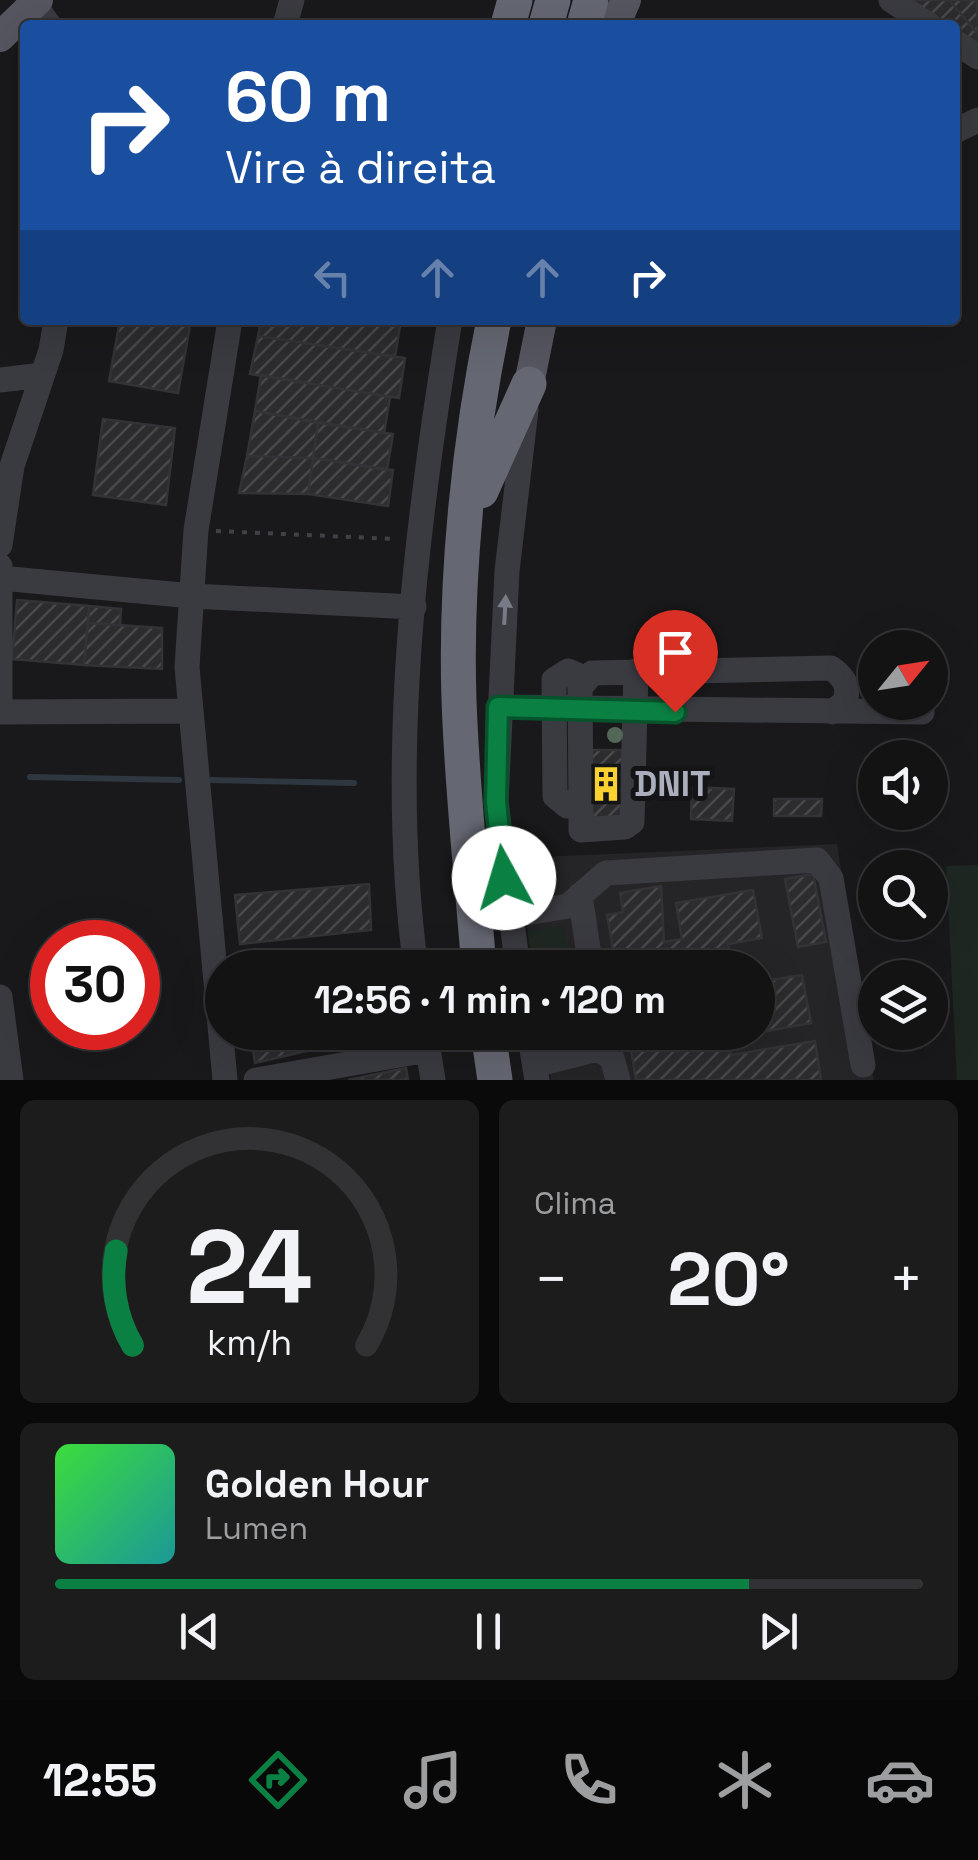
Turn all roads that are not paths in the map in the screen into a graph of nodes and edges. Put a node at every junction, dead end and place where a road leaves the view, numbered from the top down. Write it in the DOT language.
graph roads {
  1 [pos="891,0"];
  2 [pos="921,20"];
  3 [pos="55,325"];
  4 [pos="229,325"];
  5 [pos="449,325"];
  6 [pos="469,325"];
  7 [pos="493,325"];
  8 [pos="541,325"];
  9 [pos="42,375"];
  10 [pos="0,380"];
  11 [pos="530,384"];
  12 [pos="482,392"];
  13 [pos="467,524"];
  14 [pos="0,545"];
  15 [pos="1,574"];
  16 [pos="192,596"];
  17 [pos="414,606"];
  18 [pos="636,671"];
  19 [pos="580,700"];
  20 [pos="498,707"];
  21 [pos="0,709"];
  22 [pos="553,710"];
  23 [pos="188,712"];
  24 [pos="636,712"];
  25 [pos="832,712"];
  26 [pos="858,712"];
  27 [pos="581,792"];
  28 [pos="580,896"];
  29 [pos="508,916"];
  30 [pos="415,950"];
  31 [pos="478,950"];
  32 [pos="515,950"];
  33 [pos="588,950"];
  34 [pos="0,997"];
  35 [pos="388,1050"];
  36 [pos="428,1050"];
  37 [pos="491,1050"];
  38 [pos="863,1064"];
  39 [pos="536,1072"];
  40 [pos="11,1080"];
  41 [pos="225,1080"];
  42 [pos="256,1080"];
  43 [pos="433,1080"];
  44 [pos="495,1080"];
  45 [pos="618,1080"];
  1 -- 2 [label="street"];
  3 -- 9 [label="street"];
  4 -- 16 [label="street"];
  5 -- 17 [label="street"];
  6 -- 12 [label="highway"];
  7 -- 12 [label="highway"];
  8 -- 11 [label="main road"];
  9 -- 10 [label="street"];
  9 -- 14 [label="street"];
  11 -- 13 [label="highway"];
  20 -- 11 [label="street, one-way"];
  12 -- 13 [label="highway"];
  13 -- 31 [label="highway"];
  15 -- 16 [label="street"];
  15 -- 21 [label="street"];
  16 -- 17 [label="street"];
  16 -- 23 [label="street"];
  17 -- 30 [label="street"];
  18 -- 19 [label="street"];
  18 -- 24 [label="street"];
  18 -- 25 [label="street"];
  19 -- 22 [label="street"];
  19 -- 22 [label="street"];
  19 -- 24 [label="street"];
  19 -- 27 [label="street"];
  20 -- 22 [label="street"];
  20 -- 29 [label="street"];
  21 -- 23 [label="street"];
  22 -- 27 [label="street"];
  23 -- 41 [label="street"];
  24 -- 25 [label="street"];
  24 -- 27 [label="street"];
  25 -- 26 [label="street"];
  28 -- 29 [label="street"];
  28 -- 33 [label="street"];
  28 -- 38 [label="street"];
  29 -- 32 [label="street"];
  34 -- 40 [label="street"];
  35 -- 42 [label="street"];
  36 -- 43 [label="street"];
  37 -- 44 [label="highway"];
  39 -- 45 [label="street"];
}
